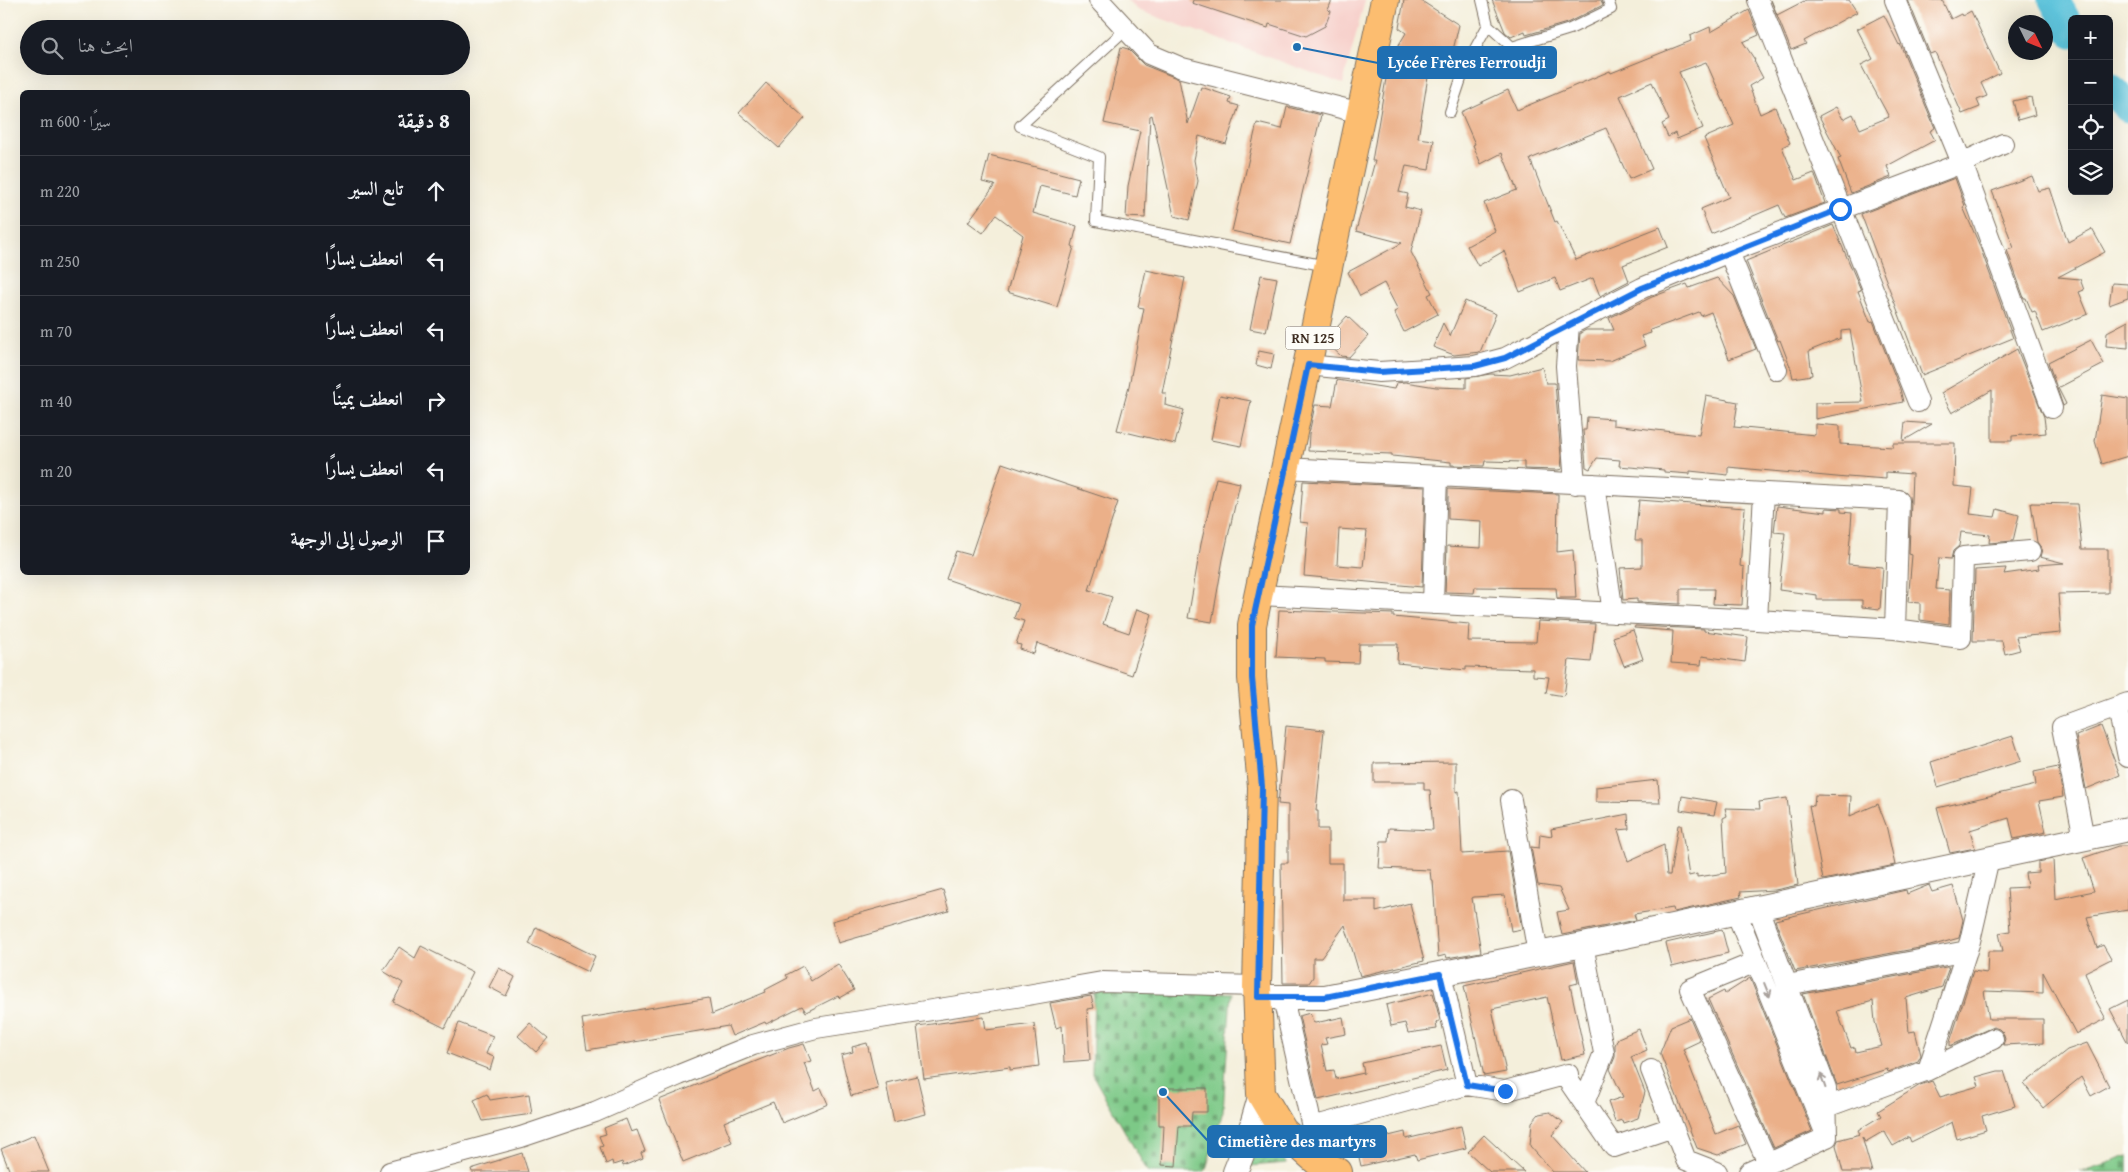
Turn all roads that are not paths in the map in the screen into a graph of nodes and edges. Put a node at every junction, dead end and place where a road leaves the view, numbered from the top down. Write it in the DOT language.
graph roads {
  1 [pos="1099,0"];
  2 [pos="1385,0"];
  3 [pos="1482,0"];
  4 [pos="1608,0"];
  5 [pos="1758,0"];
  6 [pos="1895,0"];
  7 [pos="1488,25"];
  8 [pos="1126,29"];
  9 [pos="1450,112"];
  10 [pos="1361,113"];
  11 [pos="2003,144"];
  12 [pos="1962,163"];
  13 [pos="1840,209"];
  14 [pos="1729,252"];
  15 [pos="1328,267"];
  16 [pos="1569,325"];
  17 [pos="1308,365"];
  18 [pos="1777,370"];
  19 [pos="1918,402"];
  20 [pos="2052,408"];
  21 [pos="1286,468"];
  22 [pos="1437,476"];
  23 [pos="1585,484"];
  24 [pos="1764,494"];
  25 [pos="2030,551"];
  26 [pos="1259,595"];
  27 [pos="1433,604"];
  28 [pos="1612,613"];
  29 [pos="1757,620"];
  30 [pos="1895,629"];
  31 [pos="2123,705"];
  32 [pos="2128,757"];
  33 [pos="1511,800"];
  34 [pos="2128,829"];
  35 [pos="2084,838"];
  36 [pos="1989,858"];
  37 [pos="1758,908"];
  38 [pos="1736,912"];
  39 [pos="1583,945"];
  40 [pos="1967,951"];
  41 [pos="1538,954"];
  42 [pos="1756,962"];
  43 [pos="1440,974"];
  44 [pos="1787,985"];
  45 [pos="1266,994"];
  46 [pos="1993,1039"];
  47 [pos="1651,1070"];
  48 [pos="1928,1070"];
  49 [pos="1467,1085"];
  50 [pos="1261,1094"];
  51 [pos="1584,1103"];
  52 [pos="1826,1107"];
  53 [pos="1673,1127"];
  54 [pos="1303,1134"];
  55 [pos="1827,1137"];
  56 [pos="1768,1164"];
  57 [pos="390,1172"];
  58 [pos="1235,1172"];
  59 [pos="1338,1172"];
  60 [pos="1717,1172"];
  61 [pos="1749,1172"];
  1 -- 8 [label="street"];
  2 -- 10 [label="main road, RN 125"];
  3 -- 7 [label="lane"];
  4 -- 7 [label="lane"];
  5 -- 13 [label="street"];
  6 -- 12 [label="street"];
  7 -- 9 [label="lane"];
  8 -- 10 [label="street"];
  8 -- 15 [label="lane"];
  10 -- 15 [label="main road, RN 125"];
  11 -- 12 [label="street"];
  12 -- 13 [label="street"];
  12 -- 20 [label="street"];
  13 -- 14 [label="street"];
  13 -- 19 [label="street"];
  14 -- 16 [label="street"];
  14 -- 18 [label="street"];
  15 -- 17 [label="main road, RN 125"];
  16 -- 17 [label="street"];
  16 -- 23 [label="street"];
  17 -- 21 [label="main road, RN 125"];
  21 -- 22 [label="street"];
  21 -- 26 [label="main road, RN 125"];
  22 -- 23 [label="street"];
  22 -- 27 [label="street"];
  23 -- 24 [label="street"];
  23 -- 28 [label="street"];
  24 -- 29 [label="street"];
  24 -- 30 [label="street"];
  25 -- 30 [label="street"];
  26 -- 27 [label="street"];
  26 -- 45 [label="main road, RN 125"];
  27 -- 28 [label="street"];
  28 -- 29 [label="street"];
  29 -- 30 [label="street"];
  31 -- 32 [label="street"];
  31 -- 35 [label="street"];
  33 -- 41 [label="street"];
  34 -- 35 [label="street"];
  35 -- 36 [label="street"];
  36 -- 37 [label="street"];
  36 -- 40 [label="street"];
  37 -- 38 [label="street"];
  37 -- 44 [label="street"];
  38 -- 39 [label="street"];
  38 -- 42 [label="street"];
  39 -- 41 [label="street"];
  39 -- 51 [label="street"];
  40 -- 44 [label="street"];
  40 -- 48 [label="street"];
  41 -- 43 [label="street"];
  42 -- 55 [label="street, one-way"];
  42 -- 56 [label="street"];
  43 -- 45 [label="street"];
  43 -- 49 [label="street"];
  52 -- 44 [label="street, one-way"];
  45 -- 50 [label="main road, RN 125"];
  45 -- 54 [label="street"];
  45 -- 57 [label="street"];
  46 -- 48 [label="street"];
  47 -- 53 [label="street"];
  48 -- 52 [label="street"];
  49 -- 51 [label="street"];
  49 -- 54 [label="street"];
  50 -- 54 [label="main road, RN 125"];
  50 -- 58 [label="street"];
  51 -- 53 [label="street"];
  52 -- 55 [label="street"];
  53 -- 60 [label="street"];
  54 -- 59 [label="main road, RN 125"];
  55 -- 56 [label="street"];
  56 -- 61 [label="street"];
}
